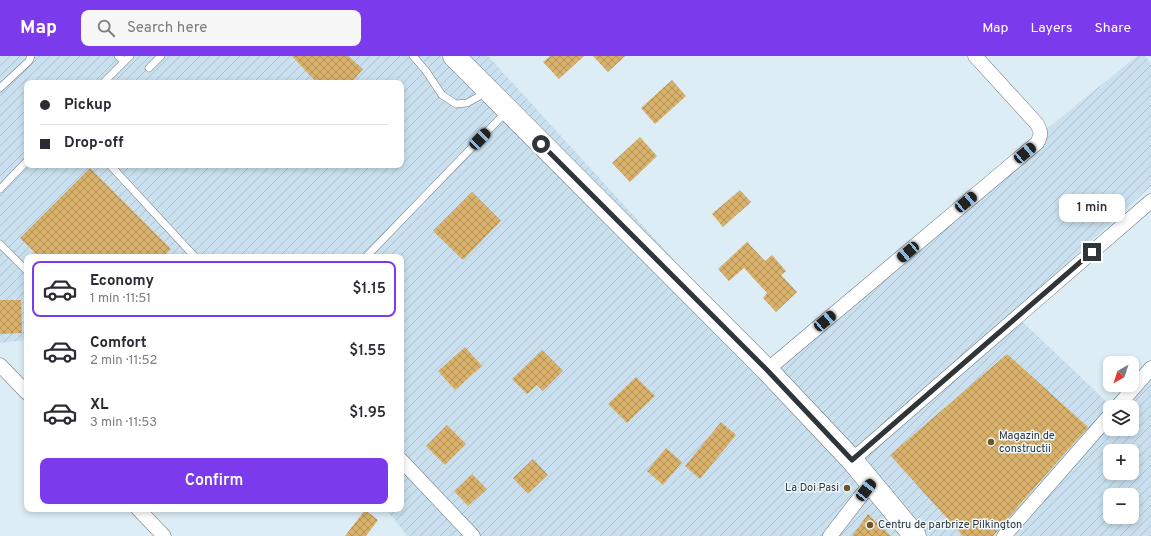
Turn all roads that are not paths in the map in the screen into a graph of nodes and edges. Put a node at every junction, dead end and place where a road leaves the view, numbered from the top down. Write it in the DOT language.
graph roads {
  1 [pos="31,56"];
  2 [pos="118,56"];
  3 [pos="161,56"];
  4 [pos="413,56"];
  5 [pos="454,56"];
  6 [pos="975,56"];
  7 [pos="127,59"];
  8 [pos="148,68"];
  9 [pos="106,80"];
  10 [pos="0,88"];
  11 [pos="489,91"];
  12 [pos="507,110"];
  13 [pos="24,164"];
  14 [pos="113,168"];
  15 [pos="0,189"];
  16 [pos="1151,201"];
  17 [pos="0,244"];
  18 [pos="192,254"];
  19 [pos="369,254"];
  20 [pos="24,267"];
  21 [pos="0,365"];
  22 [pos="1151,368"];
  23 [pos="767,370"];
  24 [pos="24,390"];
  25 [pos="1123,400"];
  26 [pos="1103,423"];
  27 [pos="852,460"];
  28 [pos="404,463"];
  29 [pos="871,483"];
  30 [pos="141,512"];
  31 [pos="164,536"];
  32 [pos="473,536"];
  33 [pos="830,536"];
  34 [pos="915,536"];
  35 [pos="1004,536"];
  1 -- 10 [label="lane"];
  2 -- 7 [label="lane"];
  3 -- 8 [label="lane"];
  4 -- 11 [label="lane"];
  5 -- 11 [label="main road"];
  6 -- 23 [label="street"];
  7 -- 9 [label="lane"];
  11 -- 12 [label="main road"];
  12 -- 19 [label="lane"];
  12 -- 23 [label="main road"];
  13 -- 15 [label="lane"];
  14 -- 18 [label="lane"];
  16 -- 27 [label="street"];
  17 -- 20 [label="lane"];
  21 -- 24 [label="street"];
  22 -- 25 [label="street"];
  23 -- 27 [label="main road"];
  26 -- 35 [label="street"];
  27 -- 29 [label="main road"];
  28 -- 32 [label="street"];
  29 -- 33 [label="street"];
  29 -- 34 [label="main road"];
  30 -- 31 [label="street"];
}
